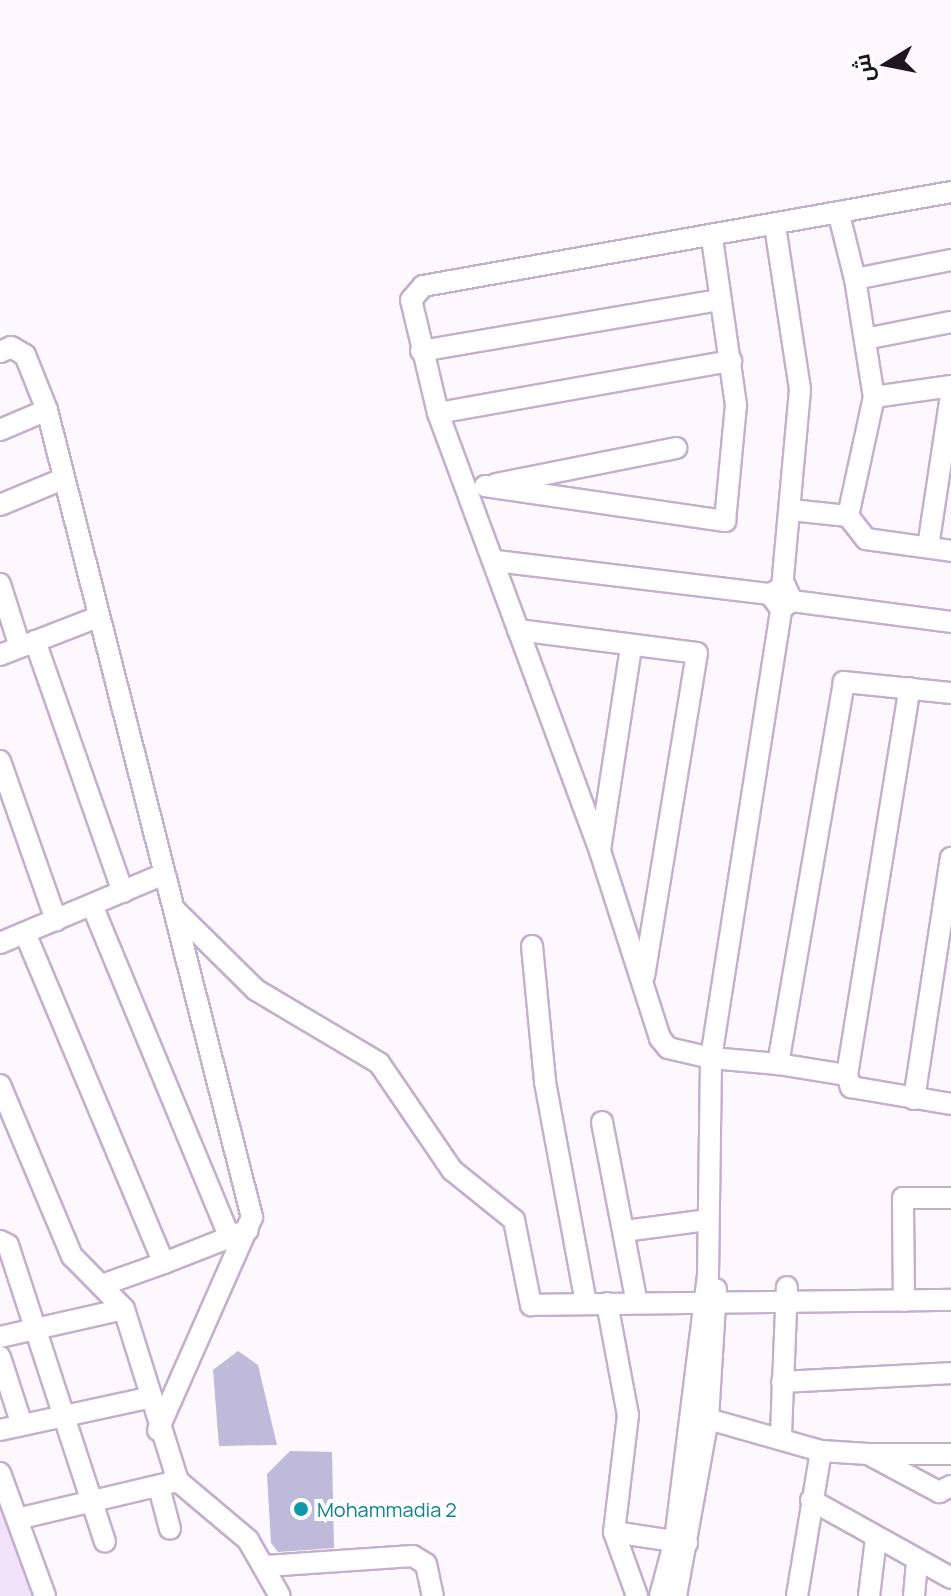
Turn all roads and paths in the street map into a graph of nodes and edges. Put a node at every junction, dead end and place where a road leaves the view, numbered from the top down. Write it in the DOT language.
graph roads {
  1 [pos="951,192"];
  2 [pos="839,215"];
  3 [pos="775,226"];
  4 [pos="712,239"];
  5 [pos="951,260"];
  6 [pos="855,279"];
  7 [pos="720,300"];
  8 [pos="951,322"];
  9 [pos="865,339"];
  10 [pos="421,351"];
  11 [pos="0,352"];
  12 [pos="731,361"];
  13 [pos="951,386"];
  14 [pos="951,395"];
  15 [pos="874,397"];
  16 [pos="47,410"];
  17 [pos="438,413"];
  18 [pos="0,430"];
  19 [pos="676,448"];
  20 [pos="63,479"];
  21 [pos="477,486"];
  22 [pos="0,505"];
  23 [pos="791,510"];
  24 [pos="848,516"];
  25 [pos="928,547"];
  26 [pos="951,551"];
  27 [pos="496,561"];
  28 [pos="0,584"];
  29 [pos="781,597"];
  30 [pos="98,617"];
  31 [pos="951,622"];
  32 [pos="518,630"];
  33 [pos="27,644"];
  34 [pos="631,648"];
  35 [pos="0,655"];
  36 [pos="910,688"];
  37 [pos="951,693"];
  38 [pos="0,761"];
  39 [pos="600,851"];
  40 [pos="951,858"];
  41 [pos="164,874"];
  42 [pos="123,892"];
  43 [pos="92,905"];
  44 [pos="175,910"];
  45 [pos="56,920"];
  46 [pos="25,933"];
  47 [pos="0,943"];
  48 [pos="532,946"];
  49 [pos="643,980"];
  50 [pos="711,1058"];
  51 [pos="778,1064"];
  52 [pos="847,1075"];
  53 [pos="1,1093"];
  54 [pos="914,1099"];
  55 [pos="951,1104"];
  56 [pos="602,1122"];
  57 [pos="951,1198"];
  58 [pos="708,1220"];
  59 [pos="624,1231"];
  60 [pos="239,1234"];
  61 [pos="0,1241"];
  62 [pos="164,1263"];
  63 [pos="105,1284"];
  64 [pos="951,1286"];
  65 [pos="708,1291"];
  66 [pos="787,1293"];
  67 [pos="903,1294"];
  68 [pos="636,1297"];
  69 [pos="585,1298"];
  70 [pos="951,1300"];
  71 [pos="607,1303"];
  72 [pos="124,1309"];
  73 [pos="36,1328"];
  74 [pos="0,1337"];
  75 [pos="0,1357"];
  76 [pos="951,1373"];
  77 [pos="782,1382"];
  78 [pos="148,1398"];
  79 [pos="63,1417"];
  80 [pos="708,1419"];
  81 [pos="22,1425"];
  82 [pos="0,1430"];
  83 [pos="158,1430"];
  84 [pos="781,1434"];
  85 [pos="821,1451"];
  86 [pos="868,1454"];
  87 [pos="951,1454"];
  88 [pos="0,1473"];
  89 [pos="169,1484"];
  90 [pos="951,1486"];
  91 [pos="811,1500"];
  92 [pos="94,1504"];
  93 [pos="17,1519"];
  94 [pos="170,1529"];
  95 [pos="614,1532"];
  96 [pos="876,1538"];
  97 [pos="105,1542"];
  98 [pos="683,1542"];
  99 [pos="917,1562"];
  100 [pos="266,1566"];
  101 [pos="951,1578"];
  102 [pos="45,1596"];
  103 [pos="280,1596"];
  104 [pos="433,1596"];
  105 [pos="637,1596"];
  106 [pos="660,1596"];
  107 [pos="676,1596"];
  108 [pos="797,1596"];
  109 [pos="869,1596"];
  110 [pos="914,1596"];
  1 -- 2 [label="street"];
  2 -- 3 [label="street"];
  2 -- 6 [label="street"];
  3 -- 4 [label="street"];
  3 -- 23 [label="street"];
  4 -- 7 [label="street"];
  4 -- 10 [label="street"];
  5 -- 6 [label="street"];
  6 -- 9 [label="street"];
  7 -- 10 [label="street"];
  7 -- 12 [label="street"];
  8 -- 9 [label="street"];
  9 -- 15 [label="street"];
  10 -- 17 [label="street"];
  11 -- 16 [label="street"];
  12 -- 17 [label="street"];
  12 -- 21 [label="street"];
  13 -- 15 [label="street"];
  14 -- 25 [label="street"];
  15 -- 24 [label="street"];
  16 -- 18 [label="street"];
  16 -- 20 [label="street"];
  17 -- 21 [label="street"];
  19 -- 21 [label="street"];
  20 -- 22 [label="street"];
  20 -- 30 [label="street"];
  21 -- 27 [label="street"];
  23 -- 24 [label="street"];
  23 -- 29 [label="street"];
  24 -- 25 [label="street"];
  25 -- 26 [label="street"];
  27 -- 29 [label="street"];
  27 -- 32 [label="street"];
  28 -- 33 [label="street"];
  29 -- 31 [label="street"];
  29 -- 50 [label="street"];
  30 -- 33 [label="street"];
  30 -- 41 [label="street"];
  32 -- 34 [label="street"];
  32 -- 39 [label="street"];
  33 -- 35 [label="street"];
  33 -- 42 [label="street"];
  34 -- 39 [label="street"];
  34 -- 49 [label="street"];
  36 -- 37 [label="street"];
  36 -- 51 [label="street"];
  36 -- 52 [label="street"];
  38 -- 45 [label="street"];
  39 -- 49 [label="street"];
  40 -- 54 [label="street"];
  41 -- 42 [label="street"];
  41 -- 44 [label="street"];
  42 -- 43 [label="street"];
  43 -- 45 [label="street"];
  43 -- 60 [label="street"];
  44 -- 60 [label="street"];
  44 -- 69 [label="street"];
  45 -- 46 [label="street"];
  46 -- 47 [label="street"];
  46 -- 62 [label="street"];
  48 -- 69 [label="street"];
  49 -- 50 [label="street"];
  50 -- 51 [label="street"];
  50 -- 58 [label="street"];
  51 -- 52 [label="street"];
  52 -- 54 [label="street"];
  53 -- 63 [label="street"];
  54 -- 55 [label="street"];
  56 -- 59 [label="street"];
  57 -- 67 [label="street"];
  58 -- 59 [label="street"];
  58 -- 65 [label="street"];
  59 -- 68 [label="street"];
  60 -- 62 [label="street"];
  60 -- 83 [label="street"];
  61 -- 73 [label="street"];
  62 -- 63 [label="street"];
  63 -- 72 [label="street"];
  64 -- 67 [label="street"];
  65 -- 66 [label="street"];
  65 -- 68 [label="street"];
  65 -- 80 [label="street"];
  65 -- 98 [label="street"];
  66 -- 67 [label="street"];
  66 -- 77 [label="street"];
  67 -- 70 [label="street"];
  68 -- 69 [label="street"];
  68 -- 71 [label="street"];
  69 -- 71 [label="street"];
  71 -- 95 [label="street"];
  72 -- 73 [label="street"];
  72 -- 78 [label="street"];
  73 -- 74 [label="street"];
  73 -- 79 [label="street"];
  75 -- 81 [label="street"];
  76 -- 77 [label="street"];
  77 -- 84 [label="street"];
  78 -- 79 [label="street"];
  78 -- 83 [label="street"];
  79 -- 81 [label="street"];
  79 -- 92 [label="street"];
  80 -- 84 [label="street"];
  80 -- 98 [label="street"];
  81 -- 82 [label="street"];
  83 -- 89 [label="street"];
  84 -- 85 [label="street"];
  85 -- 86 [label="street"];
  85 -- 91 [label="street"];
  86 -- 87 [label="street"];
  86 -- 90 [label="street"];
  88 -- 93 [label="street"];
  89 -- 92 [label="street"];
  89 -- 94 [label="street"];
  89 -- 100 [label="street"];
  91 -- 96 [label="street"];
  91 -- 108 [label="street"];
  92 -- 93 [label="street"];
  92 -- 97 [label="street"];
  93 -- 102 [label="street"];
  95 -- 98 [label="street"];
  95 -- 105 [label="street"];
  96 -- 99 [label="street"];
  96 -- 109 [label="street"];
  98 -- 106 [label="street"];
  98 -- 107 [label="street"];
  99 -- 101 [label="street"];
  99 -- 110 [label="street"];
  100 -- 103 [label="street"];
  100 -- 104 [label="street"];
}
